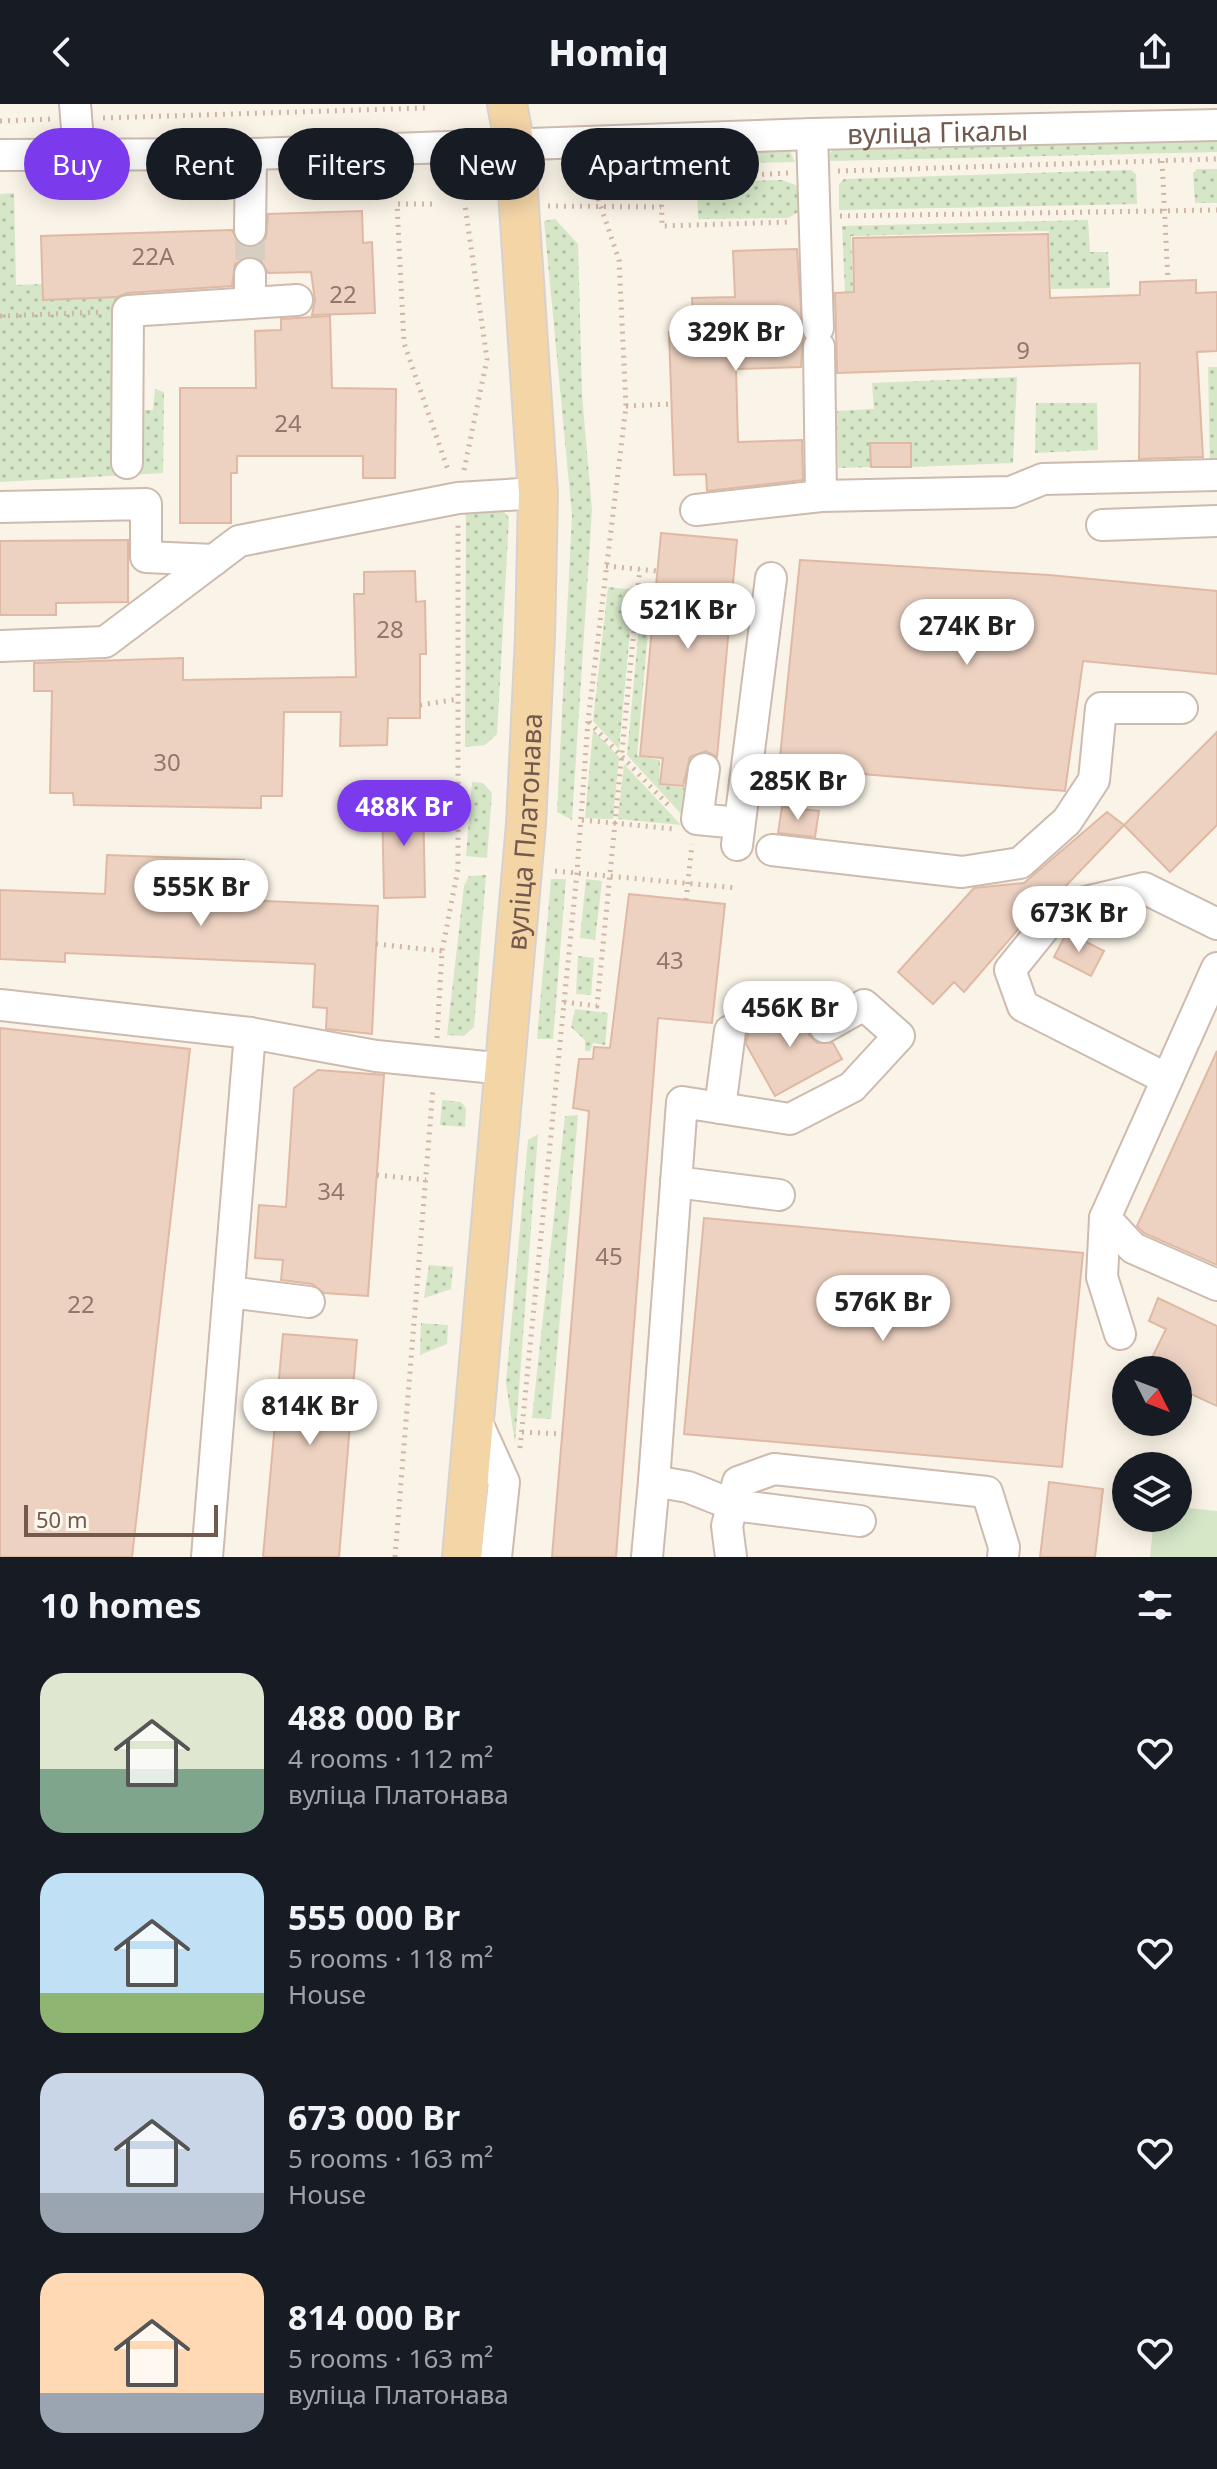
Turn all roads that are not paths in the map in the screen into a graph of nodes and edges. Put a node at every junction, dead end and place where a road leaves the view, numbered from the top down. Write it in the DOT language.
graph roads {
  1 [pos="507,104"];
  2 [pos="1024,116"];
  3 [pos="1204,118"];
  4 [pos="512,128"];
  5 [pos="812,134"];
  6 [pos="545,145"];
  7 [pos="430,149"];
  8 [pos="24,154"];
  9 [pos="262,154"];
  10 [pos="0,155"];
  11 [pos="250,200"];
  12 [pos="519,200"];
  13 [pos="250,230"];
  14 [pos="297,300"];
  15 [pos="127,463"];
  16 [pos="1217,475"];
  17 [pos="538,493"];
  18 [pos="821,496"];
  19 [pos="0,507"];
  20 [pos="696,510"];
  21 [pos="1217,521"];
  22 [pos="1102,525"];
  23 [pos="214,560"];
  24 [pos="771,578"];
  25 [pos="0,646"];
  26 [pos="1182,708"];
  27 [pos="704,769"];
  28 [pos="772,850"];
  29 [pos="1217,924"];
  30 [pos="1217,968"];
  31 [pos="0,1005"];
  32 [pos="825,1027"];
  33 [pos="730,1031"];
  34 [pos="250,1033"];
  35 [pos="505,1069"];
  36 [pos="1167,1079"];
  37 [pos="720,1108"];
  38 [pos="676,1182"];
  39 [pos="779,1195"];
  40 [pos="1105,1218"];
  41 [pos="1217,1285"];
  42 [pos="229,1292"];
  43 [pos="309,1302"];
  44 [pos="1120,1334"];
  45 [pos="474,1416"];
  46 [pos="654,1481"];
  47 [pos="733,1505"];
  48 [pos="860,1521"];
  49 [pos="207,1557"];
  50 [pos="462,1557"];
  51 [pos="496,1557"];
  52 [pos="647,1557"];
  53 [pos="731,1557"];
  54 [pos="1003,1557"];
  1 -- 4 [label="main road, вуліца Платонава"];
  2 -- 3 [label="street, вуліца Гікалы"];
  2 -- 5 [label="street, вуліца Гікалы"];
  5 -- 6 [label="street, вуліца Гікалы"];
  5 -- 18 [label="street"];
  7 -- 9 [label="street, вуліца Гікалы"];
  8 -- 10 [label="street, вуліца Гікалы"];
  11 -- 13 [label="street"];
  12 -- 17 [label="main road, вуліца Платонава"];
  14 -- 15 [label="street"];
  16 -- 18 [label="street"];
  17 -- 23 [label="street"];
  17 -- 35 [label="main road, вуліца Платонава"];
  18 -- 20 [label="street"];
  19 -- 23 [label="street"];
  21 -- 22 [label="street"];
  23 -- 25 [label="street"];
  24 -- 27 [label="street"];
  26 -- 28 [label="street"];
  29 -- 36 [label="street"];
  30 -- 36 [label="street"];
  31 -- 34 [label="street"];
  32 -- 37 [label="street"];
  33 -- 37 [label="street"];
  34 -- 35 [label="street"];
  34 -- 42 [label="street"];
  35 -- 45 [label="main road, вуліца Платонава"];
  36 -- 40 [label="street"];
  37 -- 38 [label="street"];
  38 -- 39 [label="street"];
  38 -- 46 [label="street"];
  40 -- 41 [label="street"];
  40 -- 44 [label="street"];
  42 -- 43 [label="street"];
  42 -- 49 [label="street"];
  45 -- 50 [label="main road, вуліца Платонава"];
  45 -- 51 [label="street"];
  46 -- 47 [label="street"];
  46 -- 52 [label="street"];
  47 -- 48 [label="street"];
  47 -- 53 [label="street"];
  47 -- 54 [label="street"];
}
